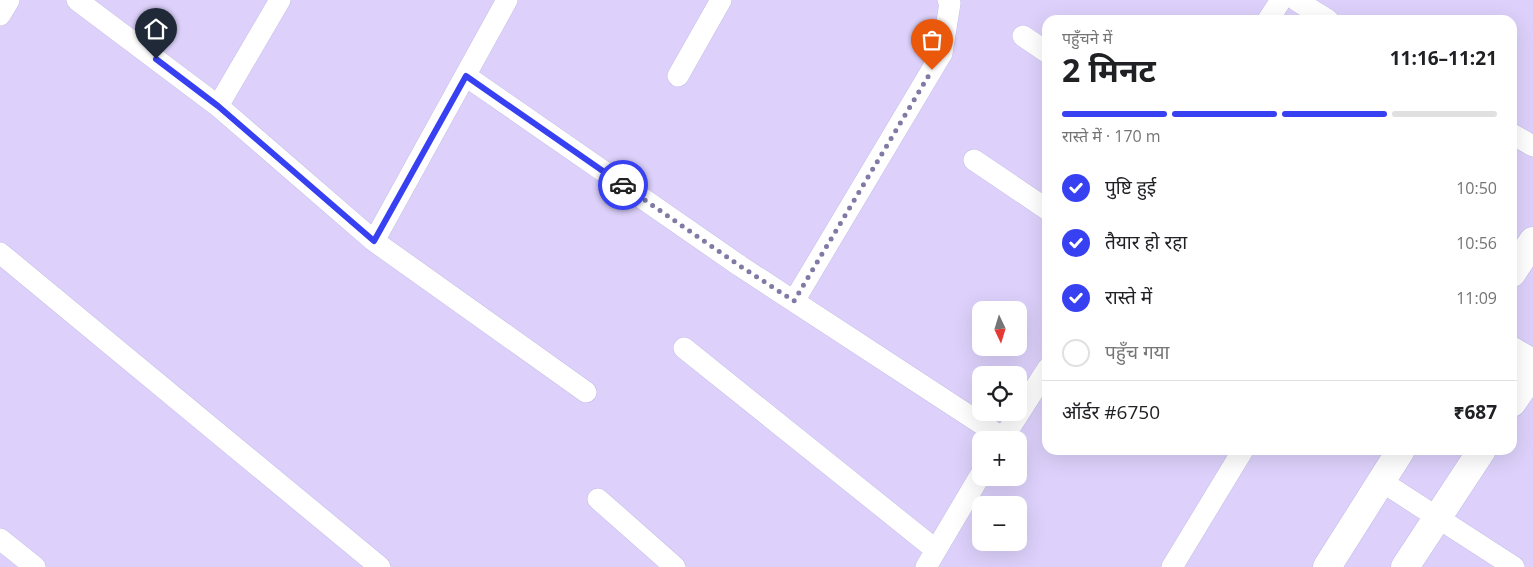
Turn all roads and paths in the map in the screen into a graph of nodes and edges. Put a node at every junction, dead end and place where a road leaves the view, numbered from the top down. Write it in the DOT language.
graph roads {
  1 [pos="9,0"];
  2 [pos="77,0"];
  3 [pos="280,0"];
  4 [pos="508,0"];
  5 [pos="721,0"];
  6 [pos="948,0"];
  7 [pos="1281,0"];
  8 [pos="1296,0"];
  9 [pos="1271,15"];
  10 [pos="1320,15"];
  11 [pos="0,16"];
  12 [pos="1023,36"];
  13 [pos="1042,48"];
  14 [pos="466,76"];
  15 [pos="678,76"];
  16 [pos="218,106"];
  17 [pos="1517,137"];
  18 [pos="1533,146"];
  19 [pos="974,160"];
  20 [pos="1042,206"];
  21 [pos="374,241"];
  22 [pos="1533,241"];
  23 [pos="0,253"];
  24 [pos="1517,265"];
  25 [pos="794,301"];
  26 [pos="684,348"];
  27 [pos="1517,354"];
  28 [pos="1533,364"];
  29 [pos="1533,372"];
  30 [pos="1042,377"];
  31 [pos="586,392"];
  32 [pos="1517,396"];
  33 [pos="990,431"];
  34 [pos="1007,431"];
  35 [pos="1239,455"];
  36 [pos="1398,455"];
  37 [pos="1479,455"];
  38 [pos="1381,481"];
  39 [pos="974,486"];
  40 [pos="598,499"];
  41 [pos="1438,517"];
  42 [pos="0,539"];
  43 [pos="931,558"];
  44 [pos="35,567"];
  45 [pos="380,567"];
  46 [pos="675,567"];
  47 [pos="1172,567"];
  48 [pos="1327,567"];
  49 [pos="1406,567"];
  50 [pos="1514,567"];
  1 -- 11 [label="street"];
  2 -- 16 [label="street"];
  3 -- 16 [label="street"];
  4 -- 14 [label="street"];
  5 -- 15 [label="street"];
  6 -- 25 [label="street"];
  7 -- 9 [label="street"];
  8 -- 10 [label="street"];
  12 -- 13 [label="street"];
  14 -- 21 [label="street"];
  14 -- 25 [label="street"];
  16 -- 21 [label="street"];
  17 -- 18 [label="street"];
  19 -- 20 [label="street"];
  21 -- 31 [label="street"];
  22 -- 24 [label="street"];
  23 -- 45 [label="street"];
  25 -- 33 [label="street"];
  26 -- 43 [label="street"];
  27 -- 28 [label="street"];
  29 -- 32 [label="street"];
  30 -- 34 [label="street"];
  35 -- 47 [label="street"];
  36 -- 38 [label="street"];
  37 -- 41 [label="street"];
  38 -- 41 [label="street"];
  38 -- 48 [label="street"];
  39 -- 43 [label="street"];
  40 -- 46 [label="street"];
  41 -- 49 [label="street"];
  41 -- 50 [label="street"];
  42 -- 44 [label="street"];
}
